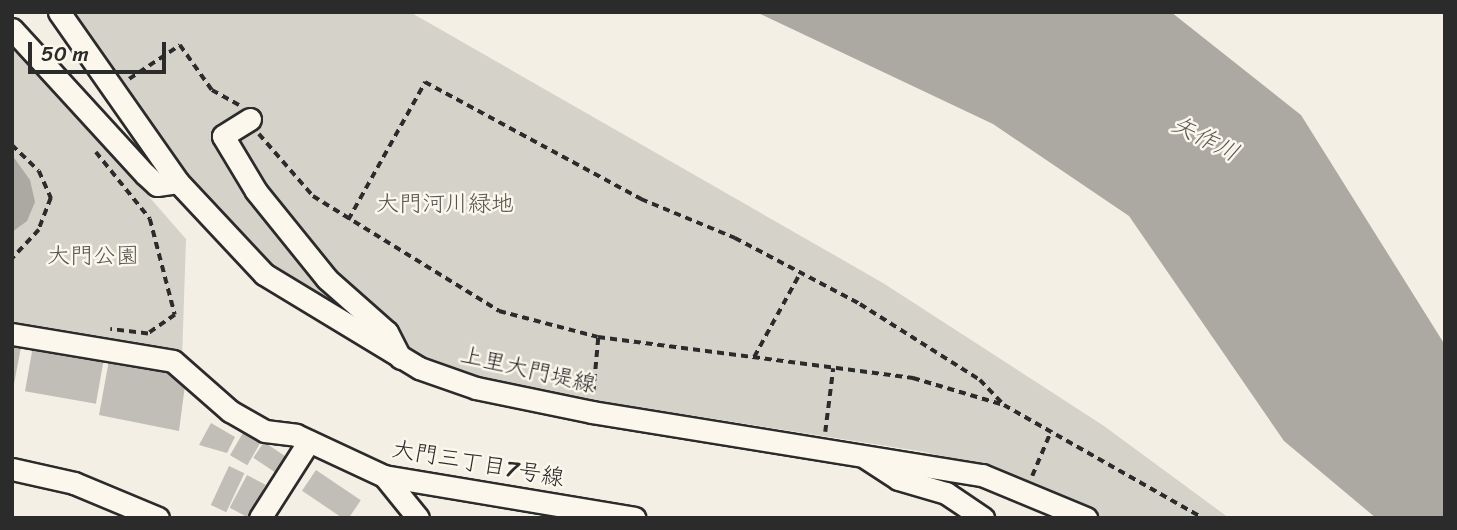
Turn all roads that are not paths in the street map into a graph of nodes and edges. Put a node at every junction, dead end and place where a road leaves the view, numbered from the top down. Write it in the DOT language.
graph roads {
  1 [pos="59,12"];
  2 [pos="12,29"];
  3 [pos="250,119"];
  4 [pos="178,182"];
  5 [pos="12,334"];
  6 [pos="400,358"];
  7 [pos="309,441"];
  8 [pos="863,454"];
  9 [pos="12,469"];
  10 [pos="384,477"];
  11 [pos="610,516"];
  12 [pos="158,518"];
  13 [pos="260,518"];
  14 [pos="418,518"];
  15 [pos="634,518"];
  16 [pos="983,518"];
  17 [pos="1086,518"];
  1 -- 4 [label="street, 上里大門堤線"];
  2 -- 4 [label="street"];
  3 -- 6 [label="street"];
  4 -- 6 [label="street, 上里大門堤線"];
  5 -- 7 [label="street, 大門三丁目7号線"];
  6 -- 8 [label="street, 上里大門堤線"];
  7 -- 10 [label="street, 大門三丁目7号線"];
  7 -- 13 [label="street"];
  8 -- 16 [label="street"];
  8 -- 17 [label="street, 上里大門堤線"];
  9 -- 12 [label="street"];
  10 -- 11 [label="street, 大門三丁目7号線"];
  10 -- 14 [label="street"];
  11 -- 15 [label="street, 大門三丁目7号線"];
}
